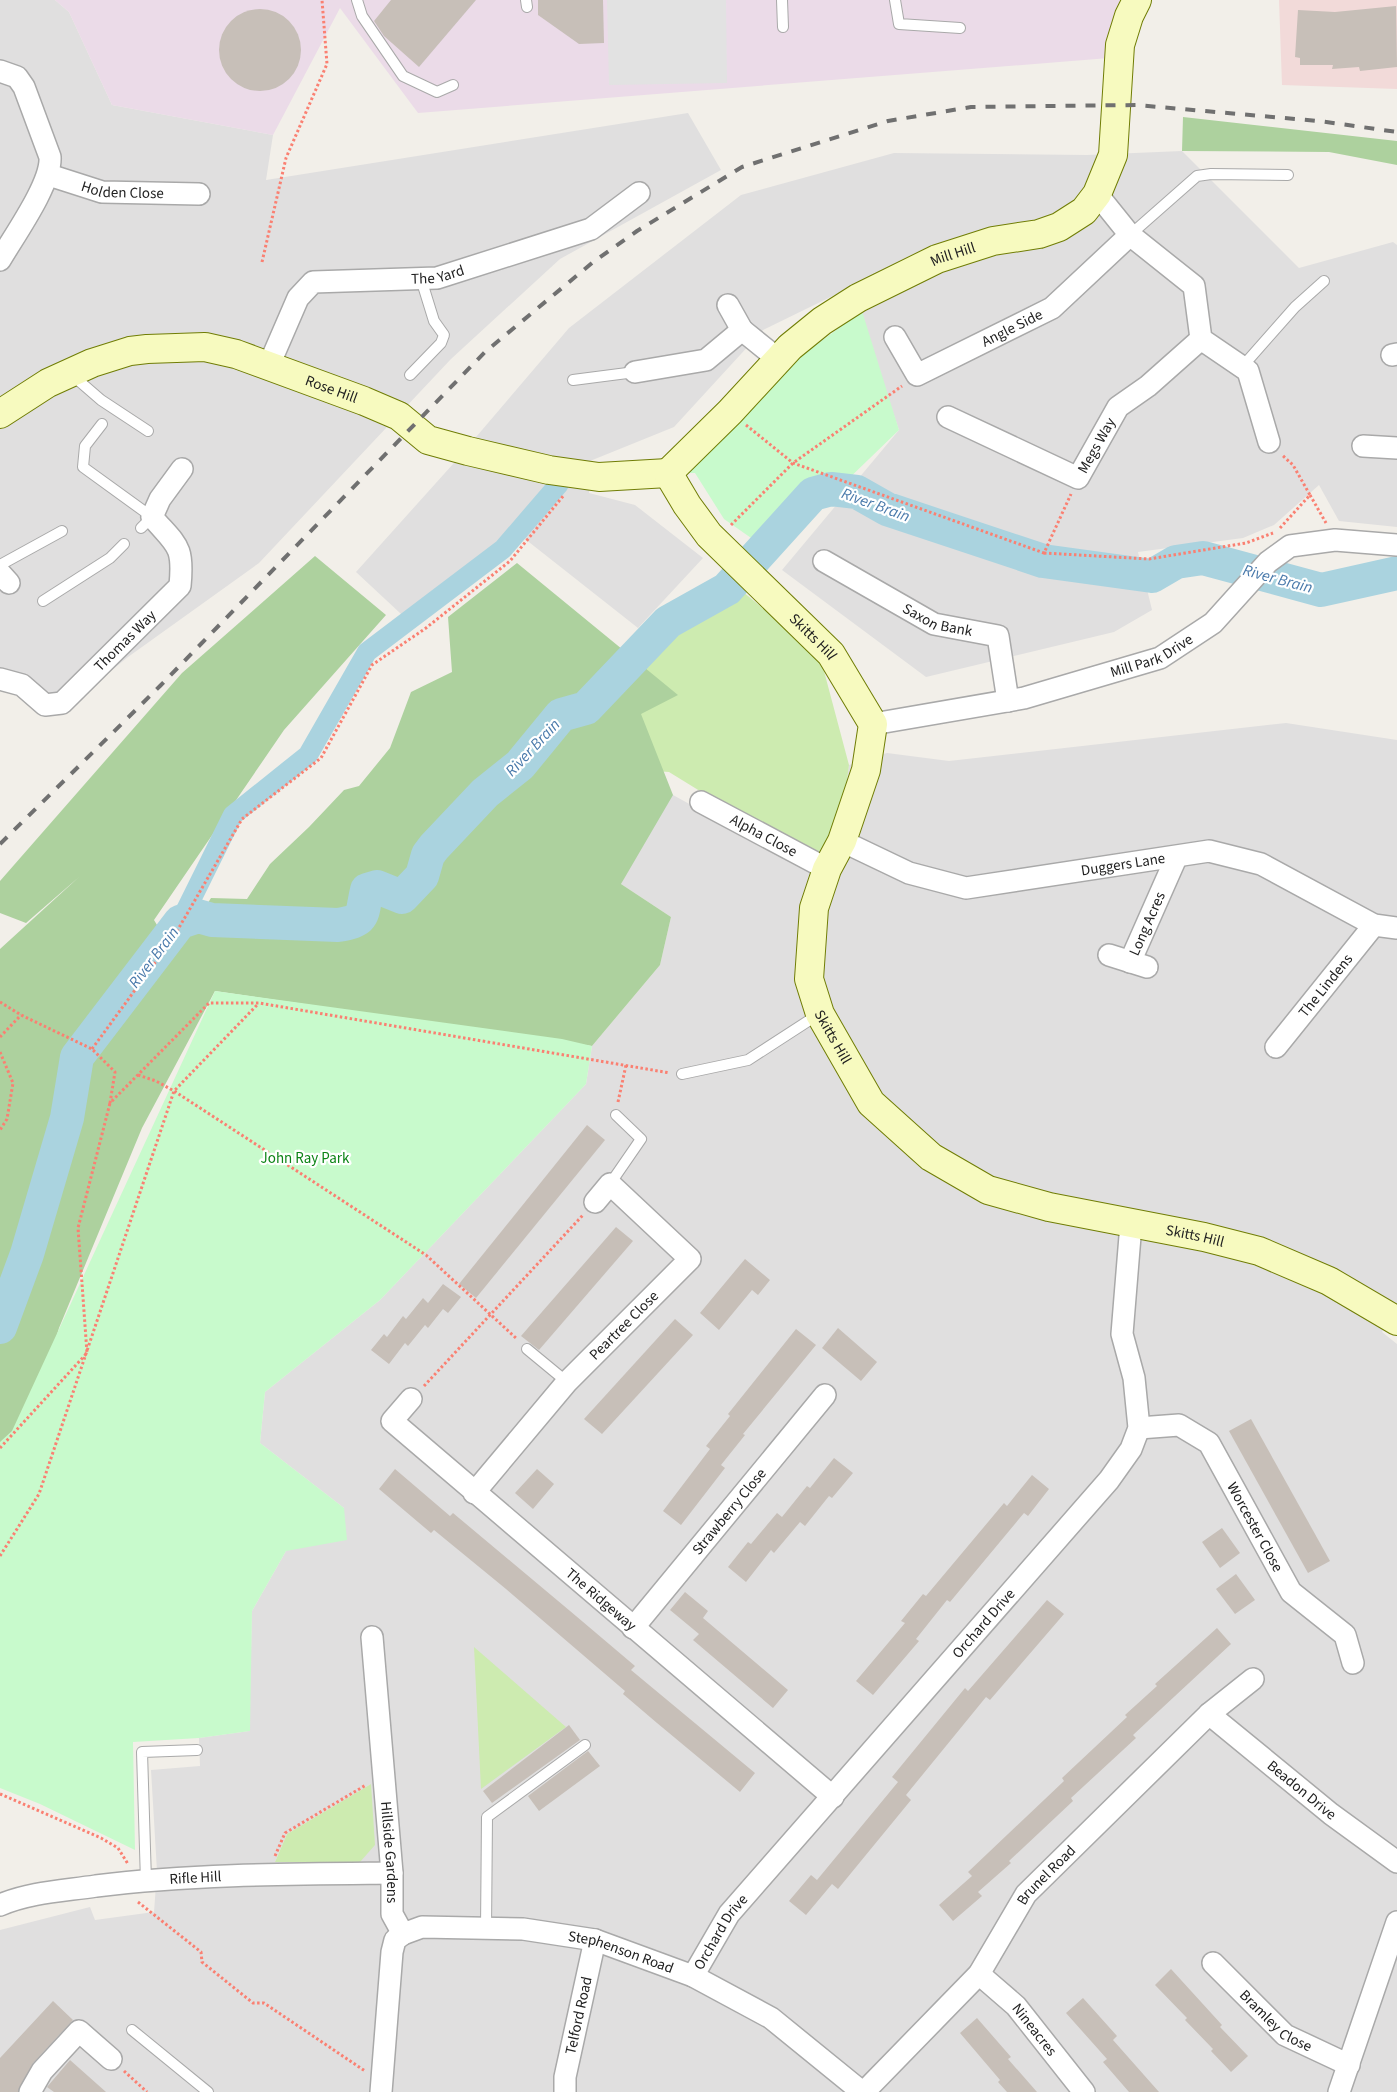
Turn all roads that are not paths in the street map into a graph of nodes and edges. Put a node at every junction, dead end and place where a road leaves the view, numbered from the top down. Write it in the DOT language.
graph roads {
  1 [pos="357,0"];
  2 [pos="782,0"];
  3 [pos="896,0"];
  4 [pos="1137,0"];
  5 [pos="783,27"];
  6 [pos="960,28"];
  7 [pos="0,71"];
  8 [pos="453,85"];
  9 [pos="1288,174"];
  10 [pos="49,175"];
  11 [pos="638,193"];
  12 [pos="199,194"];
  13 [pos="1098,194"];
  14 [pos="1130,235"];
  15 [pos="0,260"];
  16 [pos="420,279"];
  17 [pos="1324,281"];
  18 [pos="728,305"];
  19 [pos="742,330"];
  20 [pos="895,337"];
  21 [pos="1200,339"];
  22 [pos="778,359"];
  23 [pos="269,365"];
  24 [pos="1242,367"];
  25 [pos="635,372"];
  26 [pos="70,373"];
  27 [pos="410,374"];
  28 [pos="573,380"];
  29 [pos="0,414"];
  30 [pos="948,417"];
  31 [pos="102,424"];
  32 [pos="148,431"];
  33 [pos="1269,442"];
  34 [pos="1363,446"];
  35 [pos="1397,448"];
  36 [pos="182,469"];
  37 [pos="668,473"];
  38 [pos="146,522"];
  39 [pos="62,531"];
  40 [pos="124,544"];
  41 [pos="1397,545"];
  42 [pos="824,561"];
  43 [pos="3,574"];
  44 [pos="42,601"];
  45 [pos="0,680"];
  46 [pos="1008,701"];
  47 [pos="873,724"];
  48 [pos="701,802"];
  49 [pos="842,842"];
  50 [pos="1176,858"];
  51 [pos="828,869"];
  52 [pos="1374,925"];
  53 [pos="1397,928"];
  54 [pos="1109,955"];
  55 [pos="820,1014"];
  56 [pos="1276,1047"];
  57 [pos="682,1074"];
  58 [pos="616,1115"];
  59 [pos="610,1184"];
  60 [pos="595,1202"];
  61 [pos="1132,1224"];
  62 [pos="1396,1318"];
  63 [pos="527,1349"];
  64 [pos="567,1382"];
  65 [pos="825,1395"];
  66 [pos="411,1399"];
  67 [pos="1139,1428"];
  68 [pos="474,1493"];
  69 [pos="633,1628"];
  70 [pos="372,1637"];
  71 [pos="1353,1663"];
  72 [pos="1253,1679"];
  73 [pos="1209,1714"];
  74 [pos="585,1745"];
  75 [pos="197,1750"];
  76 [pos="833,1797"];
  77 [pos="1397,1862"];
  78 [pos="392,1873"];
  79 [pos="130,1883"];
  80 [pos="0,1905"];
  81 [pos="1397,1922"];
  82 [pos="486,1928"];
  83 [pos="403,1934"];
  84 [pos="595,1940"];
  85 [pos="1213,1963"];
  86 [pos="979,1974"];
  87 [pos="693,1976"];
  88 [pos="132,2030"];
  89 [pos="111,2059"];
  90 [pos="1349,2065"];
  91 [pos="382,2087"];
  92 [pos="30,2092"];
  93 [pos="208,2092"];
  94 [pos="565,2092"];
  95 [pos="863,2092"];
  96 [pos="1084,2092"];
  97 [pos="1339,2092"];
  1 -- 8 [label="lane"];
  2 -- 5 [label="lane"];
  3 -- 6 [label="lane"];
  4 -- 13 [label="street, Mill Hill"];
  7 -- 10 [label="street"];
  9 -- 14 [label="lane"];
  10 -- 12 [label="street, Holden Close"];
  10 -- 15 [label="street"];
  11 -- 16 [label="street, The Yard"];
  13 -- 14 [label="street"];
  13 -- 22 [label="street, Mill Hill"];
  14 -- 20 [label="street, Angle Side"];
  14 -- 21 [label="street"];
  16 -- 23 [label="street, The Yard"];
  16 -- 27 [label="lane"];
  17 -- 24 [label="lane"];
  18 -- 19 [label="street"];
  19 -- 22 [label="street"];
  19 -- 25 [label="street"];
  21 -- 24 [label="street"];
  21 -- 30 [label="street, Megs Way"];
  22 -- 37 [label="street, Mill Hill"];
  23 -- 26 [label="street, Rose Hill"];
  23 -- 37 [label="street, Rose Hill"];
  24 -- 33 [label="street"];
  25 -- 28 [label="lane"];
  26 -- 29 [label="street, Rose Hill"];
  26 -- 32 [label="lane"];
  31 -- 38 [label="lane, Thomas Way"];
  34 -- 35 [label="street"];
  36 -- 38 [label="street"];
  37 -- 47 [label="street, Skitts Hill"];
  38 -- 45 [label="street, Thomas Way"];
  39 -- 43 [label="lane"];
  40 -- 44 [label="lane"];
  41 -- 46 [label="street, Mill Park Drive"];
  42 -- 46 [label="street, Saxon Bank"];
  46 -- 47 [label="street, Mill Park Drive"];
  47 -- 49 [label="street, Skitts Hill"];
  48 -- 51 [label="street, Alpha Close"];
  49 -- 50 [label="street, Duggers Lane"];
  49 -- 51 [label="street, Skitts Hill"];
  50 -- 52 [label="street, Duggers Lane"];
  50 -- 54 [label="street, Long Acres"];
  51 -- 55 [label="street, Skitts Hill"];
  52 -- 53 [label="street, Duggers Lane"];
  52 -- 56 [label="street, The Lindens"];
  55 -- 57 [label="lane"];
  55 -- 61 [label="street, Skitts Hill"];
  58 -- 59 [label="lane"];
  59 -- 60 [label="street"];
  59 -- 64 [label="street, Peartree Close"];
  61 -- 62 [label="street, Skitts Hill"];
  61 -- 67 [label="street, Orchard Drive"];
  63 -- 64 [label="lane"];
  64 -- 68 [label="street, Peartree Close"];
  65 -- 69 [label="street, Strawberry Close"];
  66 -- 68 [label="street, The Ridgeway"];
  67 -- 71 [label="street, Worcester Close"];
  67 -- 76 [label="street, Orchard Drive"];
  68 -- 69 [label="street, The Ridgeway"];
  69 -- 76 [label="street, The Ridgeway"];
  70 -- 78 [label="street, Hillside Gardens"];
  72 -- 73 [label="street, Brunel Road"];
  73 -- 77 [label="street, Beadon Drive"];
  73 -- 86 [label="street, Brunel Road"];
  74 -- 82 [label="lane"];
  75 -- 79 [label="lane"];
  76 -- 87 [label="street, Orchard Drive"];
  78 -- 79 [label="street, Rifle Hill"];
  78 -- 83 [label="street, Hillside Gardens"];
  79 -- 80 [label="street, Rifle Hill"];
  81 -- 90 [label="street"];
  82 -- 83 [label="street, Stephenson Road"];
  82 -- 84 [label="street, Stephenson Road"];
  83 -- 91 [label="street"];
  84 -- 87 [label="street, Stephenson Road"];
  84 -- 94 [label="street, Telford Road"];
  85 -- 90 [label="street, Bramley Close"];
  86 -- 95 [label="street, Brunel Road"];
  86 -- 96 [label="street, Nineacres"];
  87 -- 95 [label="street, Stephenson Road"];
  88 -- 93 [label="lane"];
  89 -- 92 [label="street"];
  90 -- 97 [label="street"];
}
